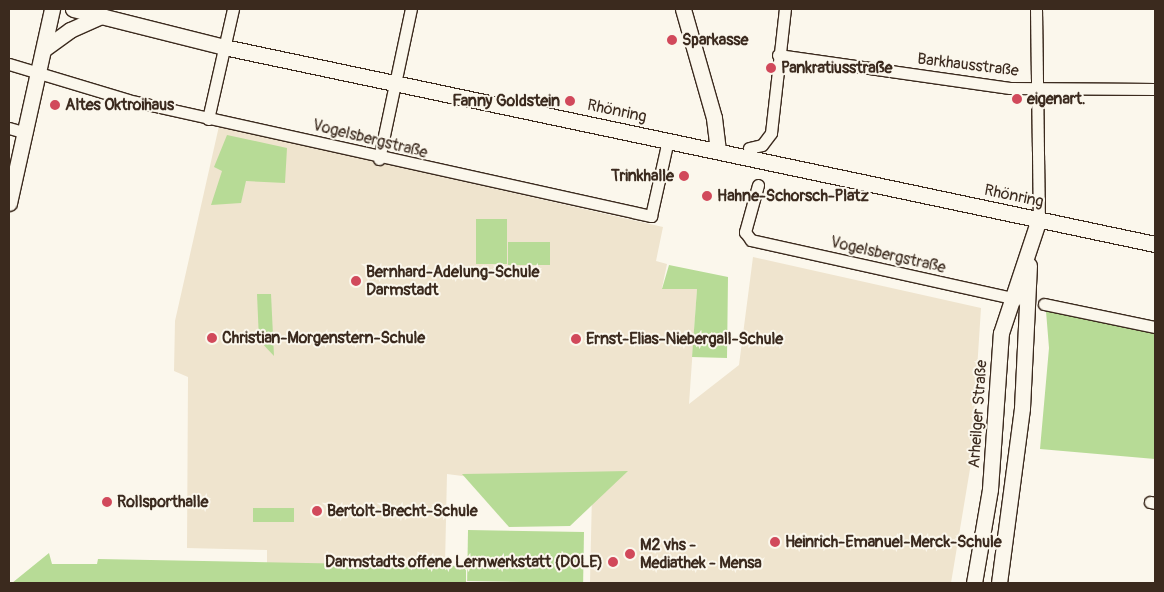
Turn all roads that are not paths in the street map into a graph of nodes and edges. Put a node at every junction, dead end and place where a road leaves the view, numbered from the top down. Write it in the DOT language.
graph roads {
  1 [pos="52,9"];
  2 [pos="73,9"];
  3 [pos="233,9"];
  4 [pos="411,9"];
  5 [pos="683,9"];
  6 [pos="785,9"];
  7 [pos="1036,9"];
  8 [pos="102,16"];
  9 [pos="224,47"];
  10 [pos="44,49"];
  11 [pos="778,55"];
  12 [pos="9,64"];
  13 [pos="39,76"];
  14 [pos="394,82"];
  15 [pos="1155,89"];
  16 [pos="1040,90"];
  17 [pos="208,119"];
  18 [pos="715,125"];
  19 [pos="9,128"];
  20 [pos="26,133"];
  21 [pos="668,140"];
  22 [pos="750,148"];
  23 [pos="718,150"];
  24 [pos="379,159"];
  25 [pos="831,174"];
  26 [pos="758,185"];
  27 [pos="9,203"];
  28 [pos="1039,219"];
  29 [pos="1155,244"];
  30 [pos="1029,251"];
  31 [pos="1011,298"];
  32 [pos="1027,301"];
  33 [pos="1044,304"];
  34 [pos="1155,327"];
  35 [pos="974,583"];
  36 [pos="999,583"];
  1 -- 10 [label="main road"];
  2 -- 8 [label="main road, Rhönring"];
  3 -- 9 [label="street"];
  4 -- 14 [label="street"];
  5 -- 18 [label="main road"];
  6 -- 11 [label="street"];
  7 -- 16 [label="street, Arheilger Straße"];
  8 -- 9 [label="main road, Rhönring"];
  8 -- 10 [label="main road"];
  9 -- 14 [label="main road, Rhönring"];
  9 -- 17 [label="street"];
  10 -- 13 [label="main road"];
  11 -- 16 [label="street, Barkhausstraße"];
  11 -- 22 [label="street"];
  12 -- 13 [label="street, Vogelsbergstraße"];
  13 -- 17 [label="street, Vogelsbergstraße"];
  13 -- 20 [label="main road"];
  14 -- 21 [label="main road, Rhönring"];
  14 -- 24 [label="street"];
  15 -- 16 [label="street, Barkhausstraße"];
  16 -- 28 [label="street, Arheilger Straße"];
  17 -- 24 [label="street, Vogelsbergstraße"];
  18 -- 22 [label="main road"];
  18 -- 23 [label="main road"];
  19 -- 20 [label="street"];
  20 -- 27 [label="main road"];
  21 -- 23 [label="main road, Rhönring"];
  21 -- 24 [label="street, Vogelsbergstraße"];
  22 -- 25 [label="main road"];
  23 -- 25 [label="main road, Rhönring"];
  25 -- 28 [label="main road, Rhönring"];
  26 -- 31 [label="street, Vogelsbergstraße"];
  28 -- 29 [label="main road, Rhönring"];
  28 -- 30 [label="main road, Arheilger Straße"];
  30 -- 31 [label="main road, Arheilger Straße"];
  30 -- 32 [label="main road, Arheilger Straße"];
  31 -- 32 [label="street, Vogelsbergstraße"];
  31 -- 35 [label="main road, Arheilger Straße"];
  32 -- 36 [label="main road, Arheilger Straße"];
  33 -- 34 [label="street"];
}
